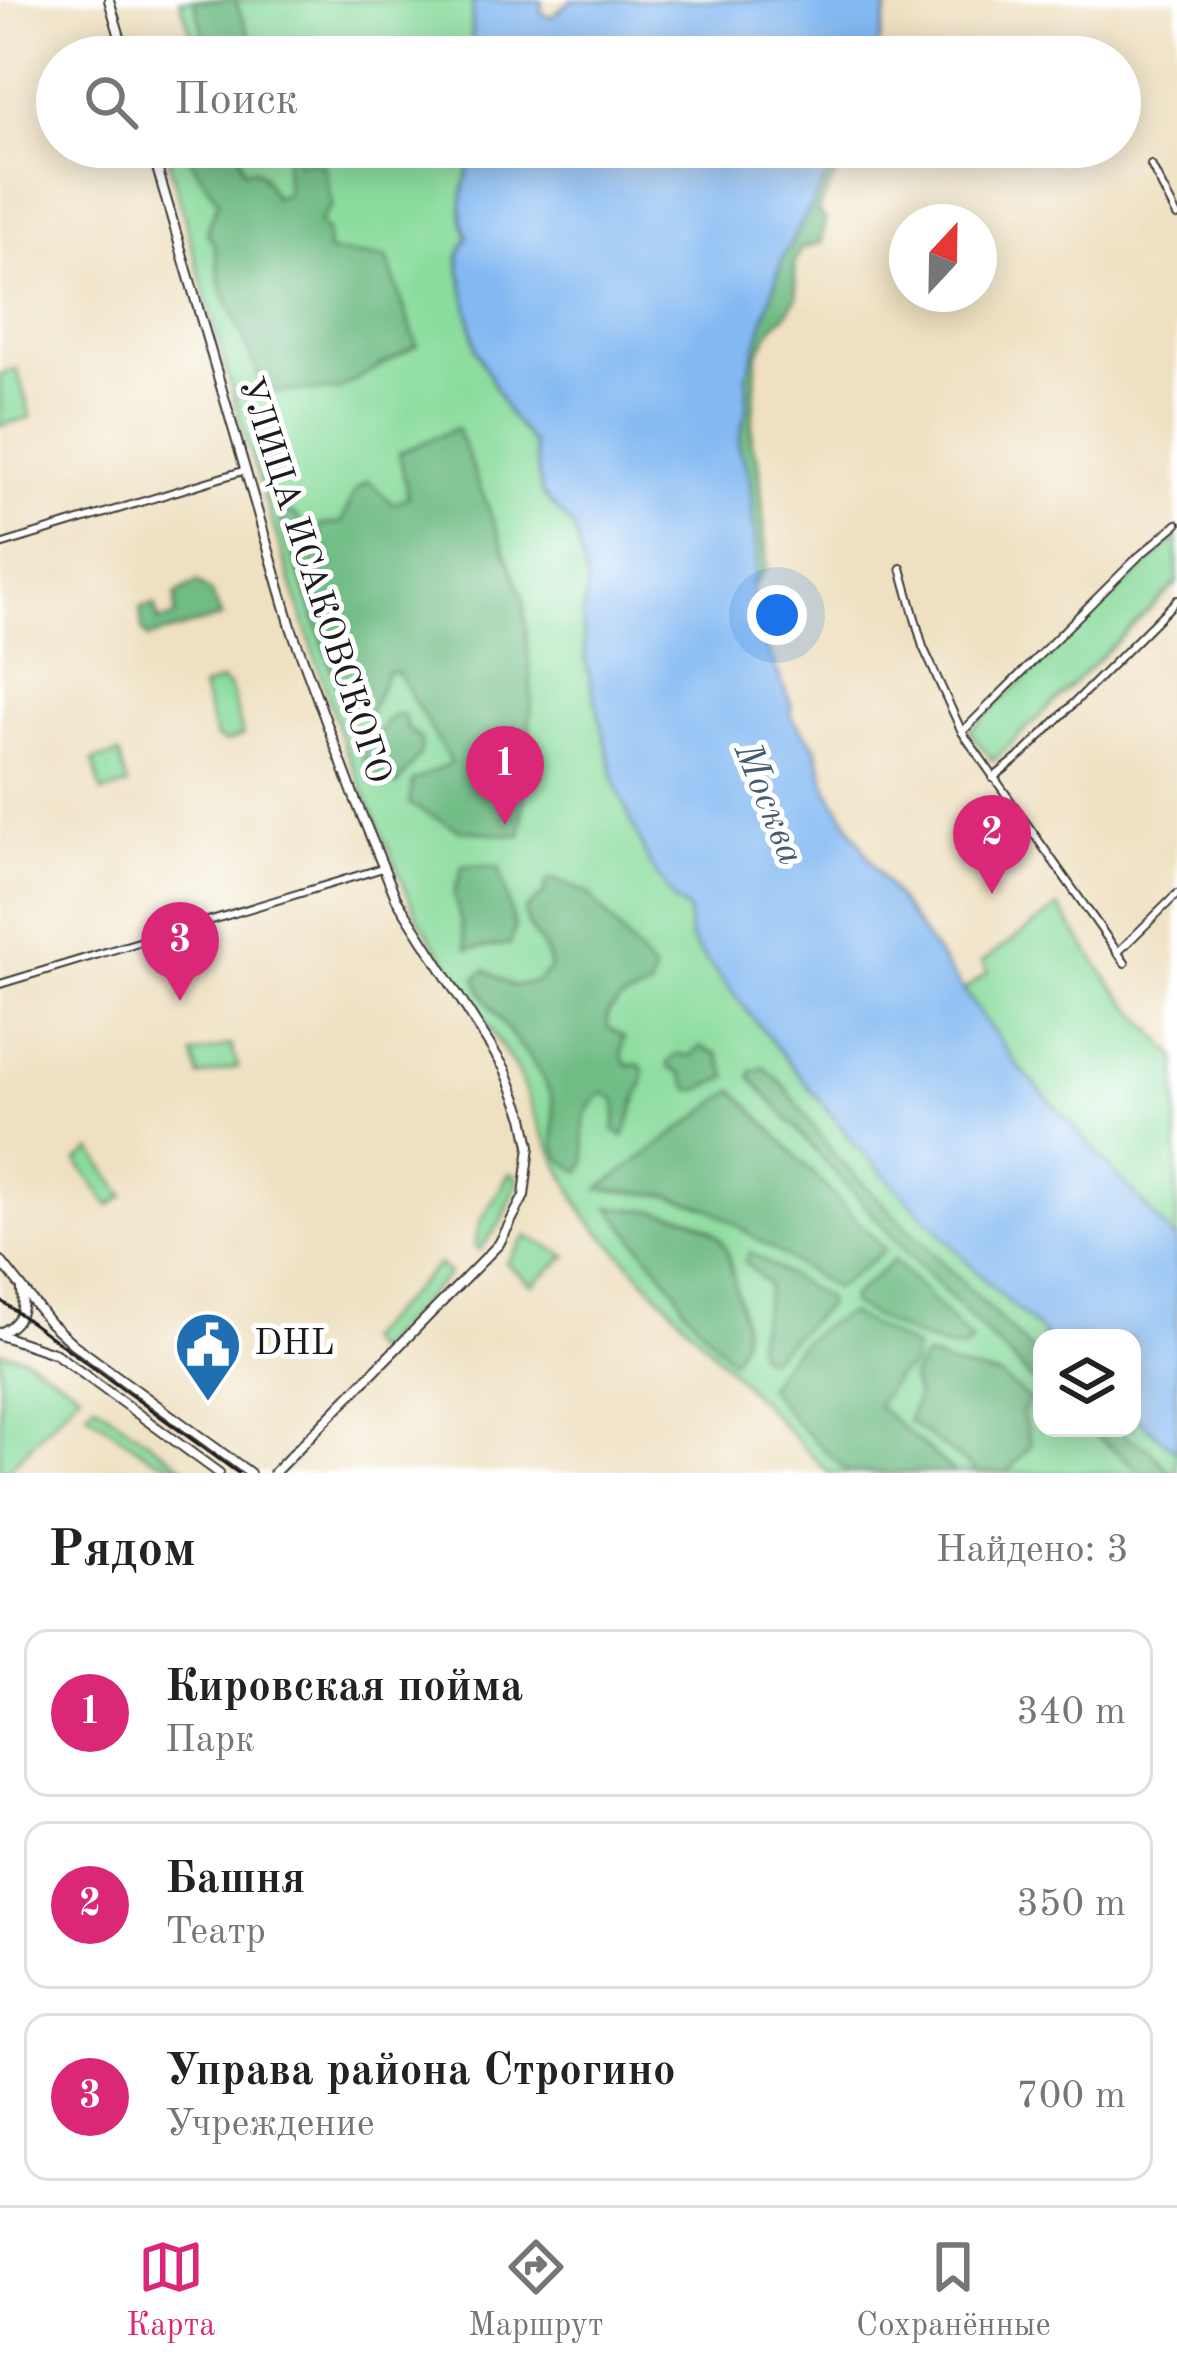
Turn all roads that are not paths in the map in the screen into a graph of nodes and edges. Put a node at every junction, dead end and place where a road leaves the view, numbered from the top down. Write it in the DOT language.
graph roads {
  1 [pos="109,0"];
  2 [pos="120,36"];
  3 [pos="1151,165"];
  4 [pos="158,168"];
  5 [pos="1177,216"];
  6 [pos="246,470"];
  7 [pos="1177,524"];
  8 [pos="0,545"];
  9 [pos="901,568"];
  10 [pos="1177,599"];
  11 [pos="962,732"];
  12 [pos="993,778"];
  13 [pos="383,868"];
  14 [pos="1177,894"];
  15 [pos="1117,953"];
  16 [pos="1125,963"];
  17 [pos="0,984"];
  18 [pos="0,1260"];
  19 [pos="21,1289"];
  20 [pos="0,1334"];
  21 [pos="219,1473"];
  22 [pos="250,1473"];
  23 [pos="274,1473"];
  1 -- 2 [label="street"];
  3 -- 5 [label="street"];
  4 -- 6 [label="street, УЛИЦА ИСАКОВСКОГО"];
  6 -- 8 [label="street"];
  6 -- 13 [label="street, УЛИЦА ИСАКОВСКОГО"];
  7 -- 11 [label="street"];
  9 -- 11 [label="street"];
  10 -- 12 [label="street"];
  11 -- 12 [label="street"];
  12 -- 15 [label="street"];
  13 -- 17 [label="street"];
  13 -- 23 [label="street, УЛИЦА ИСАКОВСКОГО"];
  14 -- 15 [label="street"];
  15 -- 16 [label="street"];
  18 -- 19 [label="street"];
  19 -- 20 [label="street"];
  19 -- 22 [label="street"];
  20 -- 21 [label="street"];
}
